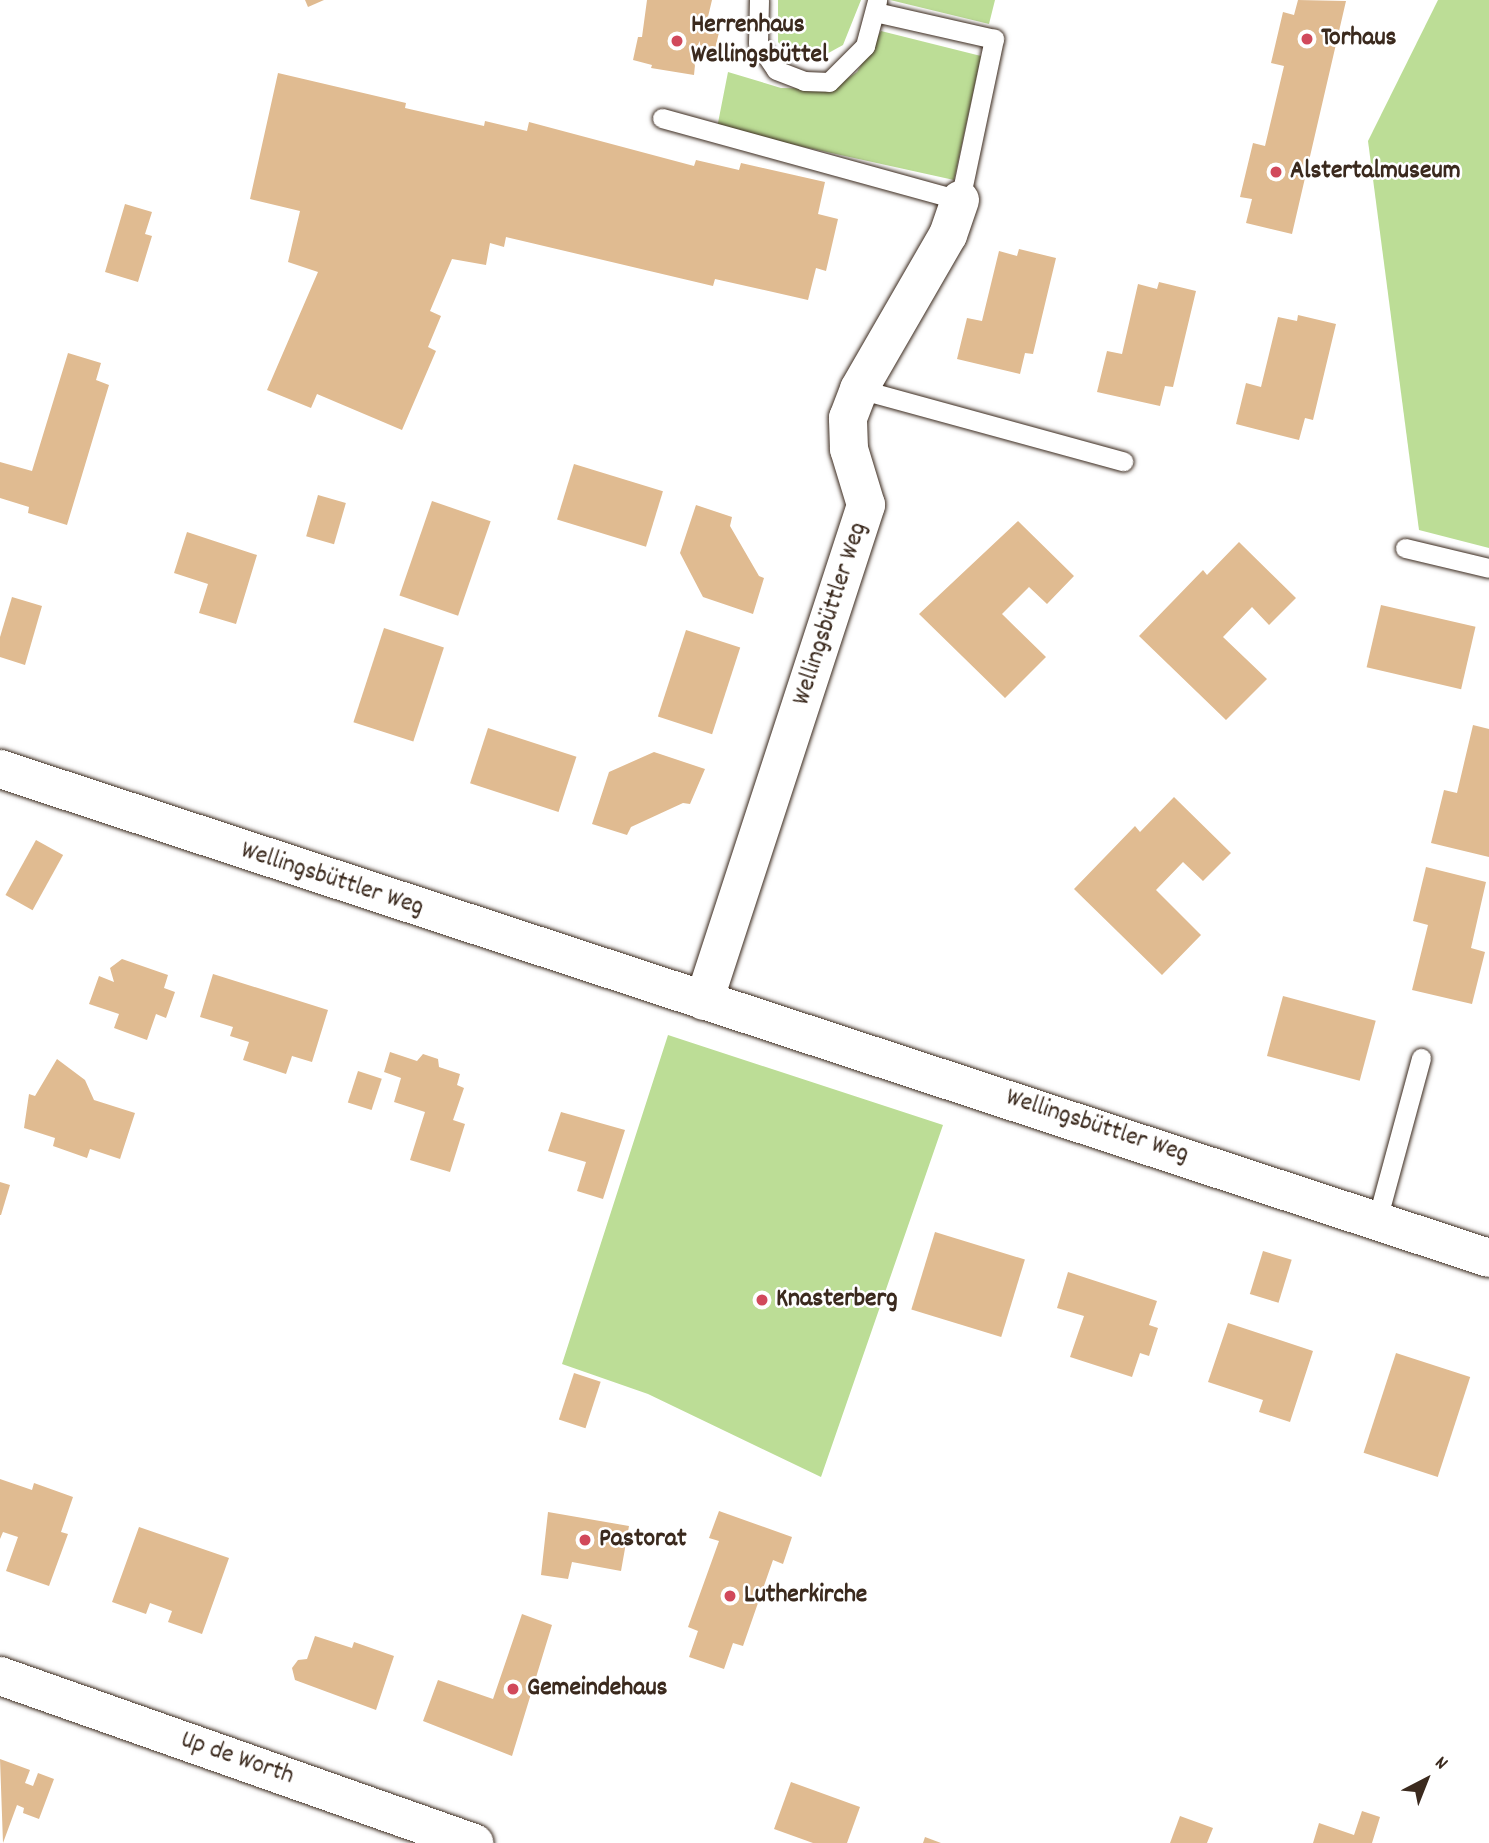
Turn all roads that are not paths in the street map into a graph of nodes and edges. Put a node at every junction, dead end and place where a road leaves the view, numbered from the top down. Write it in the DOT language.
graph roads {
  1 [pos="759,0"];
  2 [pos="876,6"];
  3 [pos="662,118"];
  4 [pos="960,200"];
  5 [pos="859,389"];
  6 [pos="1123,461"];
  7 [pos="1405,548"];
  8 [pos="1489,568"];
  9 [pos="0,769"];
  10 [pos="704,1002"];
  11 [pos="1421,1058"];
  12 [pos="1377,1220"];
  13 [pos="1489,1258"];
  14 [pos="0,1676"];
  15 [pos="474,1843"];
  1 -- 2 [label="lane"];
  2 -- 4 [label="lane"];
  3 -- 4 [label="lane"];
  4 -- 5 [label="main road, Wellingsbüttler Weg"];
  5 -- 6 [label="lane"];
  5 -- 10 [label="main road, Wellingsbüttler Weg"];
  7 -- 8 [label="lane"];
  9 -- 10 [label="main road, Wellingsbüttler Weg"];
  10 -- 12 [label="main road, Wellingsbüttler Weg"];
  11 -- 12 [label="lane"];
  12 -- 13 [label="main road, Wellingsbüttler Weg"];
  14 -- 15 [label="main road, Up de Worth"];
}
